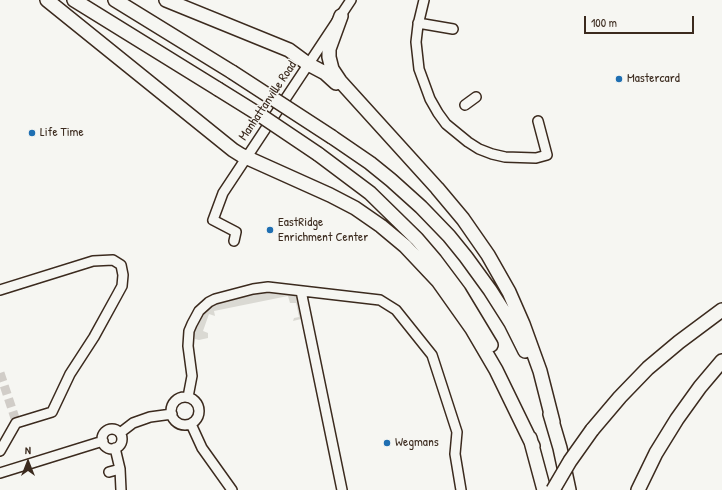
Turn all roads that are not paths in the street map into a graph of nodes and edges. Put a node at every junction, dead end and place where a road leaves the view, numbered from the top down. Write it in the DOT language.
graph roads {
  1 [pos="47,0"];
  2 [pos="74,0"];
  3 [pos="115,0"];
  4 [pos="166,0"];
  5 [pos="351,0"];
  6 [pos="424,0"];
  7 [pos="341,16"];
  8 [pos="418,23"];
  9 [pos="453,29"];
  10 [pos="308,64"];
  11 [pos="476,97"];
  12 [pos="465,105"];
  13 [pos="538,121"];
  14 [pos="377,123"];
  15 [pos="246,157"];
  16 [pos="234,241"];
  17 [pos="232,285"];
  18 [pos="0,290"];
  19 [pos="301,291"];
  20 [pos="227,295"];
  21 [pos="722,303"];
  22 [pos="722,310"];
  23 [pos="689,334"];
  24 [pos="722,361"];
  25 [pos="188,397"];
  26 [pos="172,414"];
  27 [pos="553,422"];
  28 [pos="191,424"];
  29 [pos="11,432"];
  30 [pos="120,433"];
  31 [pos="0,435"];
  32 [pos="102,441"];
  33 [pos="533,446"];
  34 [pos="114,448"];
  35 [pos="0,451"];
  36 [pos="120,469"];
  37 [pos="109,472"];
  38 [pos="0,473"];
  39 [pos="121,490"];
  40 [pos="232,490"];
  41 [pos="342,490"];
  42 [pos="461,490"];
  43 [pos="544,490"];
  44 [pos="553,490"];
  45 [pos="569,490"];
  46 [pos="638,490"];
  1 -- 15 [label="highway"];
  2 -- 33 [label="highway, bridge"];
  3 -- 27 [label="highway, bridge"];
  4 -- 10 [label="highway"];
  5 -- 7 [label="street, Manhattanville Road"];
  6 -- 8 [label="street"];
  7 -- 10 [label="street, Manhattanville Road"];
  7 -- 14 [label="highway"];
  8 -- 9 [label="street"];
  8 -- 13 [label="street"];
  10 -- 14 [label="highway"];
  10 -- 15 [label="street, Manhattanville Road"];
  11 -- 12 [label="street"];
  14 -- 27 [label="highway"];
  15 -- 16 [label="street, Manhattanville Road"];
  15 -- 33 [label="highway"];
  17 -- 20 [label="street"];
  18 -- 29 [label="street"];
  19 -- 20 [label="street"];
  19 -- 41 [label="street"];
  19 -- 42 [label="street"];
  20 -- 25 [label="street"];
  21 -- 23 [label="highway"];
  22 -- 23 [label="highway"];
  23 -- 44 [label="highway, bridge"];
  24 -- 46 [label="highway"];
  25 -- 26 [label="street"];
  25 -- 28 [label="street"];
  26 -- 28 [label="street"];
  26 -- 30 [label="street"];
  27 -- 45 [label="highway"];
  28 -- 40 [label="street"];
  29 -- 31 [label="street"];
  29 -- 35 [label="street"];
  30 -- 32 [label="street"];
  30 -- 34 [label="street"];
  32 -- 34 [label="street"];
  32 -- 38 [label="street"];
  33 -- 43 [label="highway"];
  34 -- 36 [label="street"];
  36 -- 37 [label="street"];
  36 -- 39 [label="street"];
}
